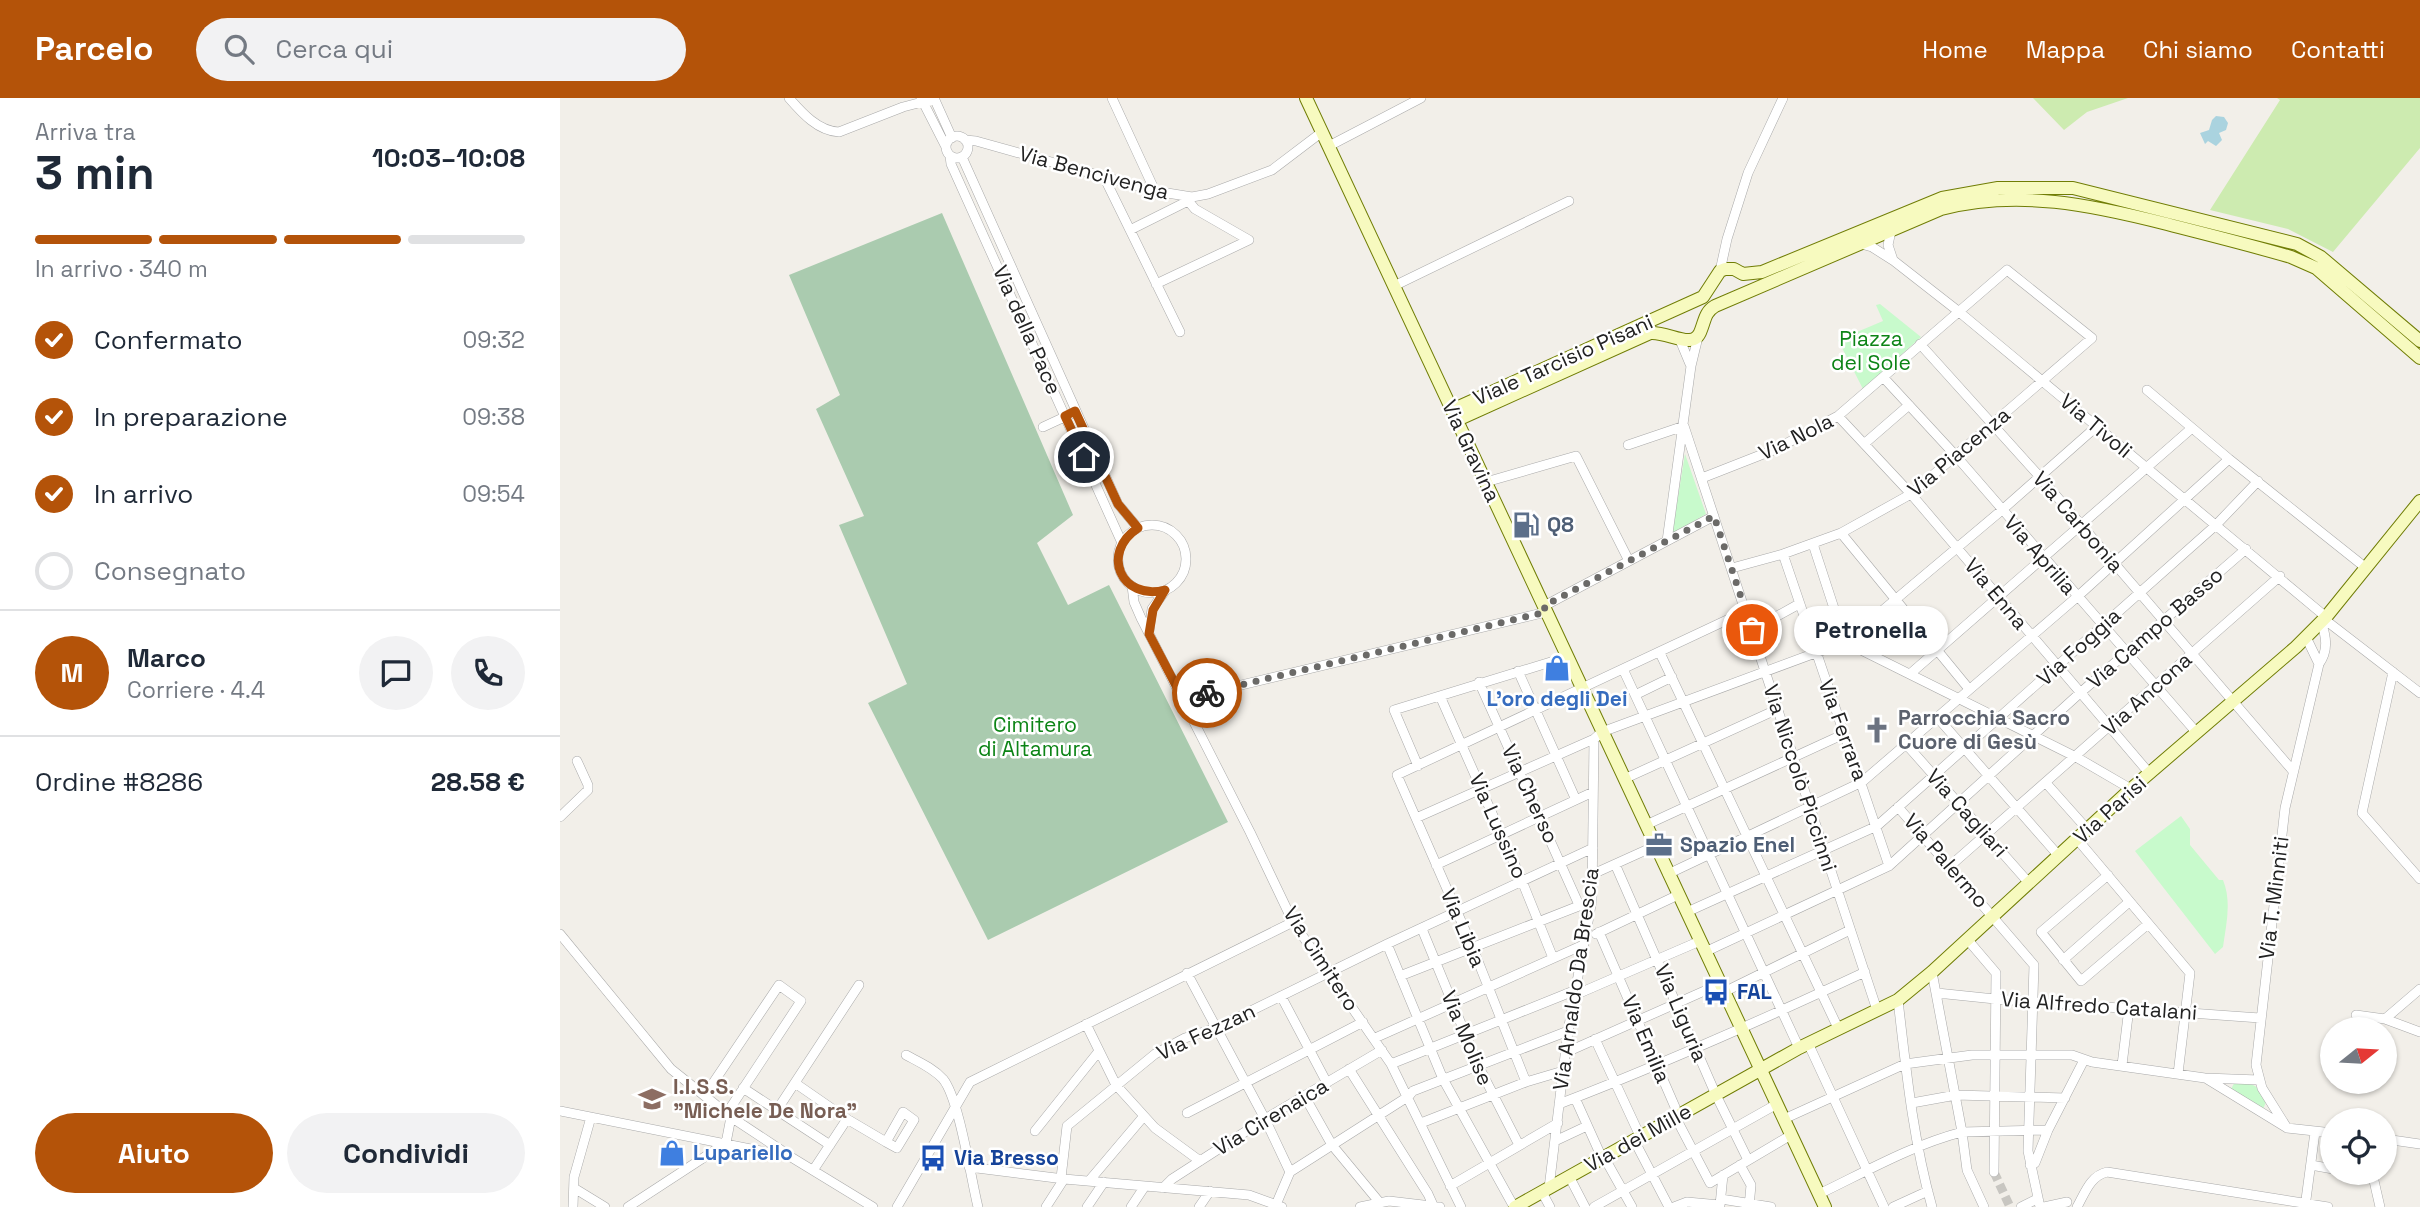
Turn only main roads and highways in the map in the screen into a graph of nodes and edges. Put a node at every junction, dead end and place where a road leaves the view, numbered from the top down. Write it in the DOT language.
graph roads {
  1 [pos="1306,98"];
  2 [pos="1738,272"];
  3 [pos="1743,294"];
  4 [pos="1675,311"];
  5 [pos="1676,338"];
  6 [pos="2420,341"];
  7 [pos="2420,358"];
  8 [pos="1455,415"];
  9 [pos="2420,501"];
  10 [pos="1761,1069"];
  11 [pos="1516,1207"];
  12 [pos="1825,1207"];
  1 -- 8 [label="main road, Via Gravina"];
  2 -- 3 [label="main road"];
  2 -- 4 [label="main road, Viale Tarcisio Pisani"];
  2 -- 6 [label="main road"];
  3 -- 5 [label="main road, Viale Tarcisio Pisani"];
  3 -- 7 [label="main road"];
  4 -- 5 [label="main road"];
  4 -- 8 [label="main road, Viale Tarcisio Pisani"];
  5 -- 8 [label="main road, Viale Tarcisio Pisani"];
  8 -- 10 [label="main road, Via Gravina"];
  9 -- 10 [label="main road, Via Parisi"];
  10 -- 11 [label="main road, Via dei Mille"];
  10 -- 12 [label="main road, Via Gravina"];
}
